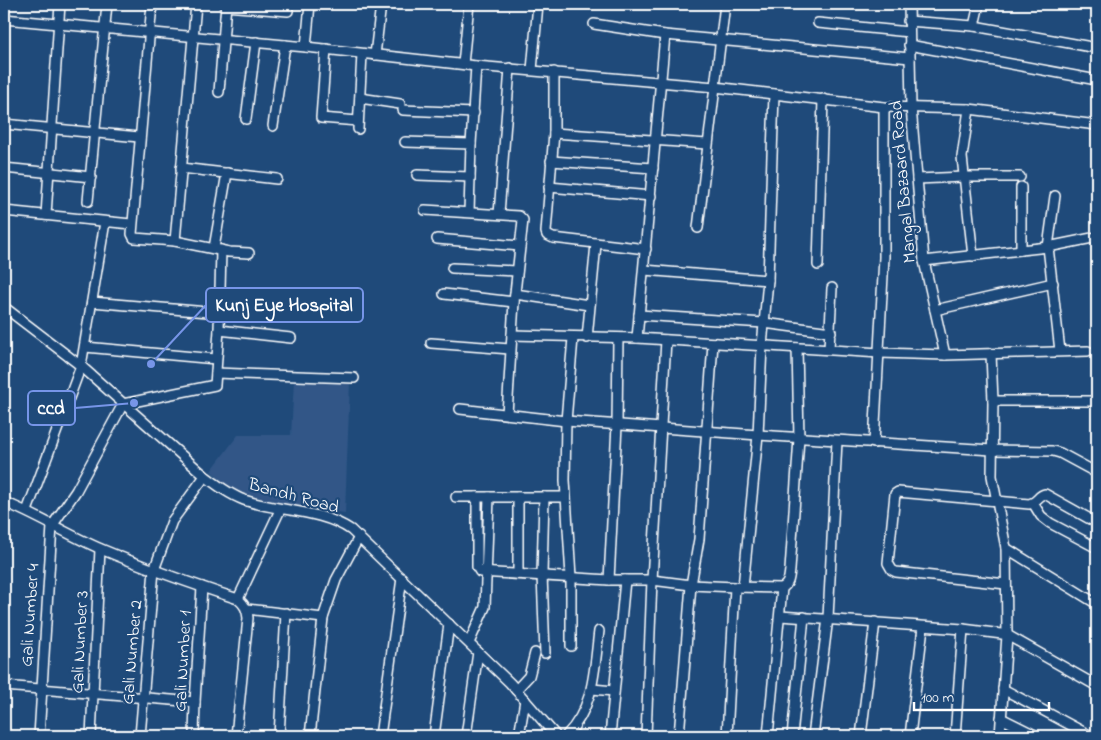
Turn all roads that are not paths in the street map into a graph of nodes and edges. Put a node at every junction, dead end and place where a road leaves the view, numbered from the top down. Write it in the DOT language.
graph roads {
  1 [pos="60,4"];
  2 [pos="107,4"];
  3 [pos="152,4"];
  4 [pos="196,4"];
  5 [pos="310,4"];
  6 [pos="381,4"];
  7 [pos="469,4"];
  8 [pos="538,4"];
  9 [pos="725,4"];
  10 [pos="909,4"];
  11 [pos="979,4"];
  12 [pos="226,5"];
  13 [pos="288,11"];
  14 [pos="4,19"];
  15 [pos="908,21"];
  16 [pos="818,22"];
  17 [pos="58,24"];
  18 [pos="594,24"];
  19 [pos="974,26"];
  20 [pos="105,28"];
  21 [pos="150,32"];
  22 [pos="909,32"];
  23 [pos="664,35"];
  24 [pos="192,36"];
  25 [pos="222,39"];
  26 [pos="721,40"];
  27 [pos="256,42"];
  28 [pos="285,45"];
  29 [pos="909,45"];
  30 [pos="306,47"];
  31 [pos="1097,48"];
  32 [pos="326,49"];
  33 [pos="362,54"];
  34 [pos="375,55"];
  35 [pos="910,58"];
  36 [pos="463,64"];
  37 [pos="476,66"];
  38 [pos="510,68"];
  39 [pos="532,70"];
  40 [pos="554,72"];
  41 [pos="1097,80"];
  42 [pos="660,83"];
  43 [pos="715,87"];
  44 [pos="219,92"];
  45 [pos="774,94"];
  46 [pos="360,98"];
  47 [pos="823,99"];
  48 [pos="884,106"];
  49 [pos="911,107"];
  50 [pos="969,109"];
  51 [pos="474,113"];
  52 [pos="246,118"];
  53 [pos="4,124"];
  54 [pos="273,126"];
  55 [pos="1097,126"];
  56 [pos="51,129"];
  57 [pos="95,132"];
  58 [pos="554,133"];
  59 [pos="139,137"];
  60 [pos="656,140"];
  61 [pos="405,142"];
  62 [pos="471,144"];
  63 [pos="707,144"];
  64 [pos="551,161"];
  65 [pos="4,168"];
  66 [pos="181,168"];
  67 [pos="653,168"];
  68 [pos="49,172"];
  69 [pos="227,174"];
  70 [pos="417,174"];
  71 [pos="91,177"];
  72 [pos="470,177"];
  73 [pos="964,177"];
  74 [pos="278,179"];
  75 [pos="917,180"];
  76 [pos="549,187"];
  77 [pos="650,196"];
  78 [pos="1055,196"];
  79 [pos="88,201"];
  80 [pos="4,210"];
  81 [pos="425,210"];
  82 [pos="469,212"];
  83 [pos="46,214"];
  84 [pos="499,214"];
  85 [pos="105,222"];
  86 [pos="131,224"];
  87 [pos="698,228"];
  88 [pos="1097,229"];
  89 [pos="1097,237"];
  90 [pos="437,238"];
  91 [pos="175,241"];
  92 [pos="596,244"];
  93 [pos="520,246"];
  94 [pos="1048,247"];
  95 [pos="217,249"];
  96 [pos="646,249"];
  97 [pos="1021,250"];
  98 [pos="249,253"];
  99 [pos="973,256"];
  100 [pos="924,261"];
  101 [pos="818,265"];
  102 [pos="452,268"];
  103 [pos="644,270"];
  104 [pos="517,271"];
  105 [pos="768,280"];
  106 [pos="1053,283"];
  107 [pos="832,288"];
  108 [pos="444,294"];
  109 [pos="514,298"];
  110 [pos="92,302"];
  111 [pos="589,305"];
  112 [pos="4,307"];
  113 [pos="934,310"];
  114 [pos="219,313"];
  115 [pos="639,315"];
  116 [pos="764,323"];
  117 [pos="219,330"];
  118 [pos="831,332"];
  119 [pos="512,335"];
  120 [pos="291,338"];
  121 [pos="573,338"];
  122 [pos="587,338"];
  123 [pos="618,338"];
  124 [pos="637,338"];
  125 [pos="666,340"];
  126 [pos="431,343"];
  127 [pos="713,343"];
  128 [pos="762,346"];
  129 [pos="85,347"];
  130 [pos="797,348"];
  131 [pos="510,349"];
  132 [pos="829,349"];
  133 [pos="1060,351"];
  134 [pos="1088,351"];
  135 [pos="880,353"];
  136 [pos="991,354"];
  137 [pos="945,355"];
  138 [pos="216,359"];
  139 [pos="81,366"];
  140 [pos="216,373"];
  141 [pos="354,378"];
  142 [pos="993,401"];
  143 [pos="1097,401"];
  144 [pos="122,404"];
  145 [pos="460,409"];
  146 [pos="507,414"];
  147 [pos="566,421"];
  148 [pos="617,425"];
  149 [pos="661,428"];
  150 [pos="708,432"];
  151 [pos="758,435"];
  152 [pos="799,438"];
  153 [pos="838,441"];
  154 [pos="874,444"];
  155 [pos="992,450"];
  156 [pos="1097,473"];
  157 [pos="205,476"];
  158 [pos="456,497"];
  159 [pos="477,497"];
  160 [pos="489,497"];
  161 [pos="518,497"];
  162 [pos="544,497"];
  163 [pos="566,497"];
  164 [pos="996,499"];
  165 [pos="4,502"];
  166 [pos="1033,503"];
  167 [pos="280,510"];
  168 [pos="27,511"];
  169 [pos="1097,523"];
  170 [pos="52,526"];
  171 [pos="359,536"];
  172 [pos="1006,548"];
  173 [pos="1097,548"];
  174 [pos="100,549"];
  175 [pos="154,570"];
  176 [pos="487,572"];
  177 [pos="518,574"];
  178 [pos="542,575"];
  179 [pos="571,577"];
  180 [pos="402,578"];
  181 [pos="609,580"];
  182 [pos="625,580"];
  183 [pos="652,580"];
  184 [pos="1006,584"];
  185 [pos="691,585"];
  186 [pos="202,587"];
  187 [pos="739,588"];
  188 [pos="782,588"];
  189 [pos="238,599"];
  190 [pos="1097,602"];
  191 [pos="247,609"];
  192 [pos="286,613"];
  193 [pos="780,616"];
  194 [pos="804,616"];
  195 [pos="323,618"];
  196 [pos="828,618"];
  197 [pos="875,622"];
  198 [pos="449,624"];
  199 [pos="923,627"];
  200 [pos="963,629"];
  201 [pos="599,631"];
  202 [pos="1007,635"];
  203 [pos="469,643"];
  204 [pos="571,646"];
  205 [pos="478,652"];
  206 [pos="535,653"];
  207 [pos="545,653"];
  208 [pos="4,686"];
  209 [pos="1097,686"];
  210 [pos="592,689"];
  211 [pos="1003,689"];
  212 [pos="41,690"];
  213 [pos="516,690"];
  214 [pos="614,691"];
  215 [pos="93,693"];
  216 [pos="143,697"];
  217 [pos="525,700"];
  218 [pos="195,702"];
  219 [pos="1001,718"];
  220 [pos="39,736"];
  221 [pos="91,736"];
  222 [pos="140,736"];
  223 [pos="194,736"];
  224 [pos="236,736"];
  225 [pos="279,736"];
  226 [pos="310,736"];
  227 [pos="380,736"];
  228 [pos="434,736"];
  229 [pos="466,736"];
  230 [pos="520,736"];
  231 [pos="556,736"];
  232 [pos="566,736"];
  233 [pos="610,736"];
  234 [pos="646,736"];
  235 [pos="679,736"];
  236 [pos="727,736"];
  237 [pos="768,736"];
  238 [pos="792,736"];
  239 [pos="813,736"];
  240 [pos="861,736"];
  241 [pos="910,736"];
  242 [pos="954,736"];
  243 [pos="1000,736"];
  244 [pos="1037,736"];
  245 [pos="1091,736"];
  1 -- 17 [label="street"];
  2 -- 20 [label="street"];
  3 -- 21 [label="street"];
  4 -- 24 [label="street"];
  5 -- 30 [label="street"];
  6 -- 34 [label="street"];
  7 -- 36 [label="street"];
  8 -- 39 [label="street"];
  9 -- 26 [label="street"];
  10 -- 15 [label="street, Mangal Bazaard Road"];
  11 -- 19 [label="street"];
  12 -- 13 [label="street"];
  12 -- 25 [label="street"];
  14 -- 17 [label="street"];
  15 -- 19 [label="street"];
  15 -- 22 [label="street, Mangal Bazaard Road"];
  16 -- 22 [label="street"];
  17 -- 20 [label="street"];
  17 -- 56 [label="street"];
  18 -- 23 [label="street"];
  19 -- 31 [label="street"];
  20 -- 21 [label="street"];
  20 -- 57 [label="street"];
  21 -- 24 [label="street"];
  21 -- 59 [label="street"];
  22 -- 29 [label="street, Mangal Bazaard Road"];
  23 -- 26 [label="street"];
  23 -- 42 [label="street"];
  24 -- 25 [label="street"];
  24 -- 66 [label="street"];
  25 -- 27 [label="street"];
  25 -- 44 [label="street"];
  26 -- 35 [label="street"];
  26 -- 43 [label="street"];
  27 -- 28 [label="street"];
  27 -- 52 [label="street"];
  28 -- 30 [label="street"];
  28 -- 54 [label="street"];
  29 -- 35 [label="street, Mangal Bazaard Road"];
  29 -- 41 [label="street"];
  30 -- 32 [label="street"];
  32 -- 33 [label="street"];
  32 -- 46 [label="street"];
  33 -- 34 [label="street"];
  33 -- 46 [label="street"];
  34 -- 36 [label="street"];
  35 -- 49 [label="street, Mangal Bazaard Road"];
  36 -- 37 [label="street"];
  37 -- 38 [label="street"];
  37 -- 51 [label="street"];
  38 -- 39 [label="street"];
  38 -- 84 [label="street"];
  39 -- 40 [label="street"];
  40 -- 42 [label="street"];
  40 -- 58 [label="street"];
  42 -- 43 [label="street"];
  42 -- 60 [label="street"];
  43 -- 45 [label="street"];
  43 -- 63 [label="street"];
  45 -- 47 [label="street"];
  45 -- 105 [label="street"];
  46 -- 51 [label="street"];
  47 -- 48 [label="street"];
  47 -- 101 [label="street"];
  48 -- 49 [label="street"];
  48 -- 135 [label="street"];
  49 -- 50 [label="street"];
  49 -- 75 [label="street, Mangal Bazaard Road"];
  50 -- 55 [label="street"];
  50 -- 73 [label="street"];
  51 -- 62 [label="street"];
  53 -- 56 [label="street"];
  56 -- 57 [label="street"];
  56 -- 68 [label="street"];
  57 -- 59 [label="street"];
  57 -- 71 [label="street"];
  58 -- 60 [label="street"];
  58 -- 64 [label="street"];
  59 -- 86 [label="street"];
  60 -- 63 [label="street"];
  60 -- 67 [label="street"];
  61 -- 62 [label="street"];
  62 -- 72 [label="street"];
  63 -- 87 [label="street"];
  64 -- 67 [label="street"];
  64 -- 76 [label="street"];
  65 -- 68 [label="street"];
  66 -- 69 [label="street"];
  66 -- 91 [label="street"];
  67 -- 77 [label="street"];
  68 -- 71 [label="street"];
  68 -- 83 [label="street"];
  69 -- 74 [label="street"];
  69 -- 95 [label="street"];
  70 -- 72 [label="street"];
  71 -- 79 [label="street"];
  72 -- 82 [label="street"];
  73 -- 75 [label="street"];
  73 -- 97 [label="street"];
  73 -- 99 [label="street"];
  75 -- 100 [label="street, Mangal Bazaard Road"];
  76 -- 77 [label="street"];
  76 -- 92 [label="street"];
  77 -- 96 [label="street"];
  78 -- 94 [label="street"];
  80 -- 83 [label="street"];
  81 -- 82 [label="street"];
  82 -- 84 [label="street"];
  83 -- 85 [label="street"];
  84 -- 93 [label="street"];
  85 -- 86 [label="street"];
  85 -- 110 [label="street"];
  86 -- 91 [label="street"];
  88 -- 89 [label="street"];
  89 -- 94 [label="street"];
  90 -- 93 [label="street"];
  91 -- 95 [label="street"];
  92 -- 96 [label="street"];
  92 -- 111 [label="street"];
  93 -- 104 [label="street"];
  94 -- 97 [label="street"];
  94 -- 106 [label="street"];
  95 -- 98 [label="street"];
  95 -- 114 [label="street"];
  96 -- 103 [label="street"];
  97 -- 99 [label="street"];
  99 -- 100 [label="street"];
  100 -- 113 [label="street, Mangal Bazaard Road"];
  102 -- 104 [label="street"];
  103 -- 105 [label="street"];
  103 -- 115 [label="street"];
  104 -- 109 [label="street"];
  105 -- 116 [label="street"];
  106 -- 113 [label="street"];
  106 -- 133 [label="street"];
  107 -- 118 [label="street"];
  108 -- 109 [label="street"];
  109 -- 111 [label="street"];
  109 -- 119 [label="street"];
  110 -- 114 [label="street"];
  110 -- 129 [label="street"];
  111 -- 122 [label="street"];
  112 -- 139 [label="street, Bandh Road"];
  113 -- 137 [label="street, Mangal Bazaard Road"];
  114 -- 117 [label="street"];
  115 -- 116 [label="street"];
  115 -- 124 [label="street"];
  116 -- 118 [label="street"];
  116 -- 128 [label="street"];
  117 -- 120 [label="street"];
  117 -- 138 [label="street"];
  118 -- 132 [label="street"];
  119 -- 121 [label="street"];
  119 -- 131 [label="street"];
  121 -- 122 [label="street"];
  121 -- 147 [label="street"];
  122 -- 123 [label="street"];
  123 -- 124 [label="street"];
  123 -- 148 [label="street"];
  124 -- 125 [label="street"];
  125 -- 127 [label="street"];
  125 -- 149 [label="street"];
  126 -- 131 [label="street"];
  127 -- 128 [label="street"];
  127 -- 150 [label="street"];
  128 -- 130 [label="street"];
  128 -- 151 [label="street"];
  129 -- 138 [label="street"];
  129 -- 139 [label="street"];
  130 -- 132 [label="street"];
  130 -- 152 [label="street"];
  131 -- 146 [label="street"];
  132 -- 135 [label="street"];
  133 -- 134 [label="street"];
  133 -- 136 [label="street"];
  135 -- 137 [label="street"];
  135 -- 154 [label="street"];
  136 -- 137 [label="street"];
  136 -- 142 [label="street"];
  138 -- 140 [label="street"];
  139 -- 144 [label="street, Bandh Road"];
  139 -- 168 [label="street"];
  140 -- 141 [label="street"];
  140 -- 144 [label="street"];
  142 -- 143 [label="street"];
  142 -- 155 [label="street"];
  144 -- 157 [label="street, Bandh Road"];
  144 -- 170 [label="street"];
  145 -- 146 [label="street"];
  146 -- 147 [label="street"];
  147 -- 148 [label="street"];
  147 -- 163 [label="street"];
  148 -- 149 [label="street"];
  148 -- 181 [label="street"];
  149 -- 150 [label="street"];
  149 -- 183 [label="street"];
  150 -- 151 [label="street"];
  150 -- 185 [label="street"];
  151 -- 152 [label="street"];
  151 -- 187 [label="street"];
  152 -- 153 [label="street"];
  152 -- 188 [label="street"];
  153 -- 154 [label="street"];
  153 -- 196 [label="street"];
  154 -- 155 [label="street"];
  155 -- 156 [label="street"];
  155 -- 164 [label="street"];
  157 -- 167 [label="street, Bandh Road"];
  157 -- 175 [label="street, Gali Number 2"];
  158 -- 159 [label="street"];
  159 -- 160 [label="street"];
  159 -- 176 [label="street"];
  160 -- 161 [label="street"];
  160 -- 176 [label="street"];
  161 -- 162 [label="street"];
  161 -- 177 [label="street"];
  162 -- 163 [label="street"];
  162 -- 178 [label="street"];
  163 -- 179 [label="street"];
  164 -- 166 [label="street"];
  164 -- 172 [label="street"];
  164 -- 184 [label="street"];
  165 -- 168 [label="street"];
  166 -- 169 [label="street"];
  166 -- 173 [label="street"];
  167 -- 171 [label="street, Bandh Road"];
  167 -- 189 [label="street"];
  168 -- 170 [label="street"];
  170 -- 174 [label="street"];
  170 -- 212 [label="street, Gali Number 4"];
  171 -- 180 [label="street, Bandh Road"];
  171 -- 195 [label="street"];
  172 -- 184 [label="street"];
  172 -- 190 [label="street"];
  174 -- 175 [label="street"];
  174 -- 215 [label="street, Gali Number 3"];
  175 -- 186 [label="street"];
  175 -- 216 [label="street, Gali Number 2"];
  176 -- 177 [label="street"];
  176 -- 203 [label="street"];
  177 -- 178 [label="street"];
  178 -- 179 [label="street"];
  178 -- 207 [label="street"];
  179 -- 181 [label="street"];
  179 -- 204 [label="street"];
  180 -- 198 [label="street, Bandh Road"];
  180 -- 227 [label="street"];
  181 -- 182 [label="street"];
  182 -- 183 [label="street"];
  182 -- 214 [label="street"];
  183 -- 185 [label="street"];
  183 -- 234 [label="street"];
  184 -- 202 [label="street"];
  185 -- 187 [label="street"];
  185 -- 235 [label="street"];
  186 -- 189 [label="street"];
  186 -- 218 [label="street, Gali Number 1"];
  187 -- 188 [label="street"];
  187 -- 236 [label="street"];
  188 -- 193 [label="street"];
  189 -- 191 [label="street"];
  191 -- 192 [label="street"];
  191 -- 224 [label="street"];
  192 -- 195 [label="street"];
  192 -- 225 [label="street"];
  193 -- 194 [label="street"];
  193 -- 237 [label="street"];
  194 -- 196 [label="street"];
  194 -- 238 [label="street"];
  195 -- 226 [label="street"];
  196 -- 197 [label="street"];
  196 -- 239 [label="street"];
  197 -- 199 [label="street"];
  197 -- 240 [label="street"];
  198 -- 203 [label="street, Bandh Road"];
  198 -- 228 [label="street"];
  199 -- 200 [label="street"];
  199 -- 241 [label="street"];
  200 -- 202 [label="street"];
  200 -- 242 [label="street"];
  201 -- 210 [label="street"];
  202 -- 209 [label="street"];
  202 -- 211 [label="street"];
  203 -- 205 [label="street, Bandh Road"];
  205 -- 213 [label="street, Bandh Road"];
  205 -- 229 [label="street"];
  206 -- 213 [label="street"];
  208 -- 212 [label="street"];
  210 -- 214 [label="street"];
  210 -- 232 [label="street"];
  211 -- 219 [label="street"];
  211 -- 245 [label="street"];
  212 -- 215 [label="street"];
  212 -- 220 [label="street, Gali Number 4"];
  213 -- 217 [label="street, Bandh Road"];
  214 -- 233 [label="street"];
  215 -- 216 [label="street"];
  215 -- 221 [label="street, Gali Number 3"];
  216 -- 218 [label="street"];
  216 -- 222 [label="street, Gali Number 2"];
  217 -- 230 [label="street"];
  217 -- 231 [label="street, Bandh Road"];
  218 -- 223 [label="street, Gali Number 1"];
  219 -- 243 [label="street"];
  219 -- 244 [label="street"];
}
